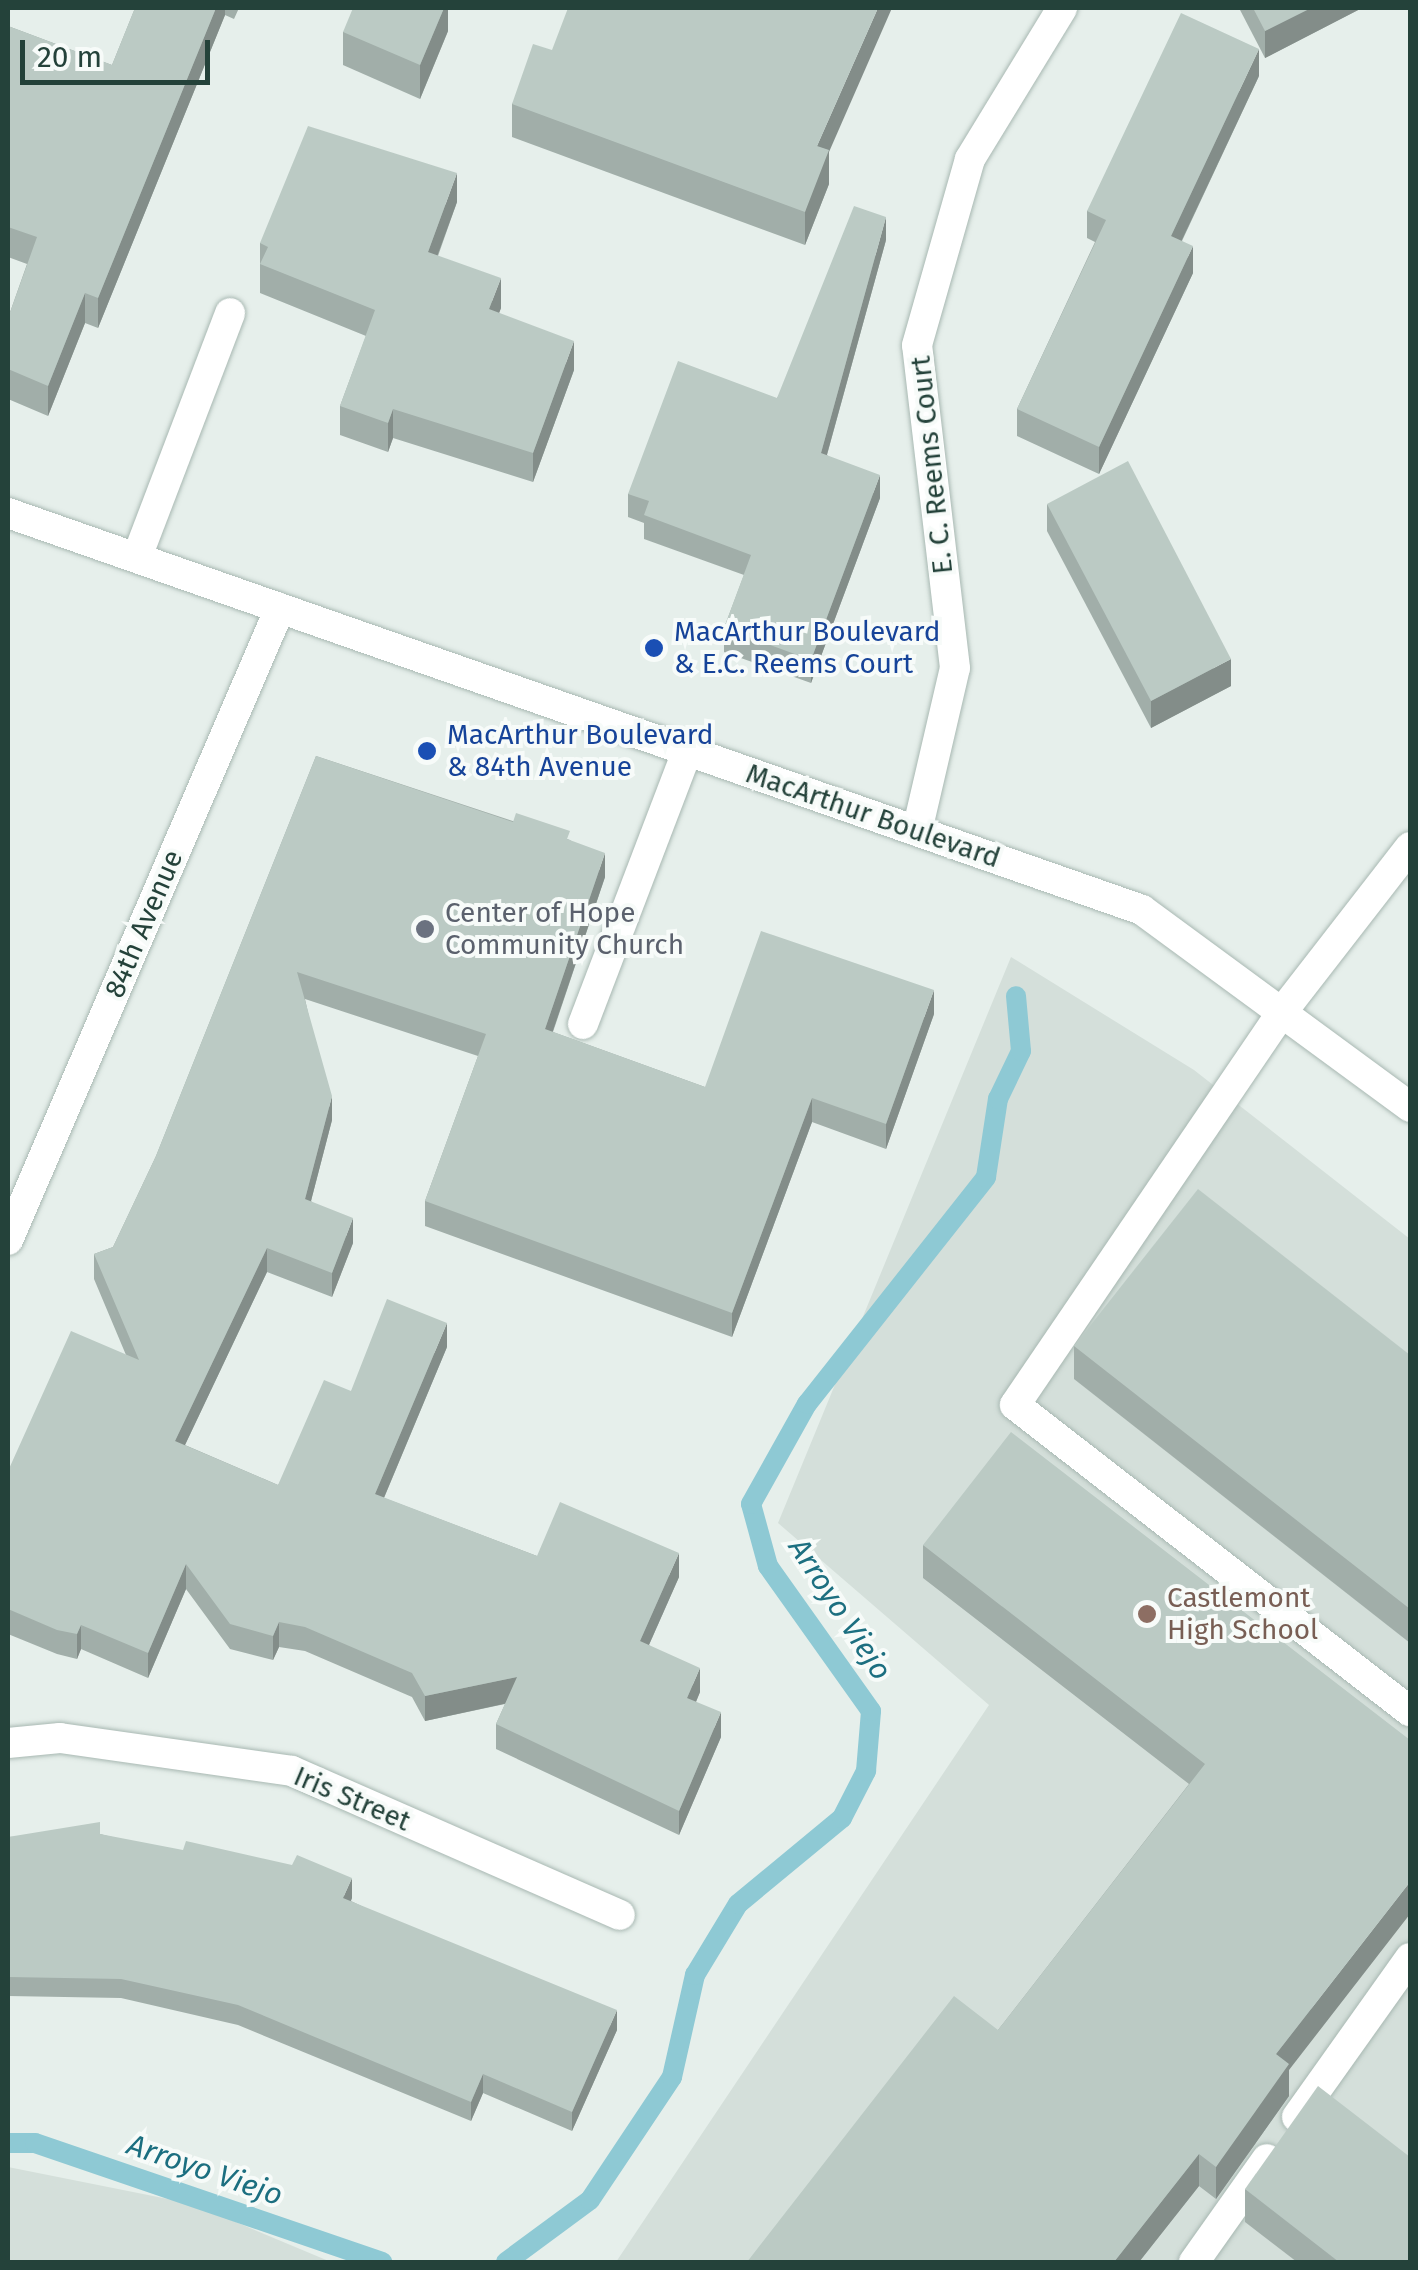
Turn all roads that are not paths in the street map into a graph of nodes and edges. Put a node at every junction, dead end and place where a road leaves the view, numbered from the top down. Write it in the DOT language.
graph roads {
  1 [pos="1062,8"];
  2 [pos="230,313"];
  3 [pos="8,513"];
  4 [pos="138,558"];
  5 [pos="280,608"];
  6 [pos="687,752"];
  7 [pos="917,831"];
  8 [pos="1410,848"];
  9 [pos="1282,1012"];
  10 [pos="583,1024"];
  11 [pos="1410,1107"];
  12 [pos="8,1240"];
  13 [pos="1410,1712"];
  14 [pos="8,1743"];
  15 [pos="620,1916"];
  16 [pos="1410,1958"];
  17 [pos="1194,2262"];
  1 -- 7 [label="street, E. C. Reems Court"];
  2 -- 4 [label="street"];
  3 -- 4 [label="street, MacArthur Boulevard"];
  4 -- 5 [label="street, MacArthur Boulevard"];
  5 -- 6 [label="street, MacArthur Boulevard"];
  5 -- 12 [label="street, 84th Avenue"];
  6 -- 7 [label="street, MacArthur Boulevard"];
  6 -- 10 [label="street"];
  7 -- 9 [label="street, MacArthur Boulevard"];
  8 -- 9 [label="street"];
  9 -- 11 [label="street, MacArthur Boulevard"];
  9 -- 13 [label="street"];
  14 -- 15 [label="street, Iris Street"];
  16 -- 17 [label="street"];
}
